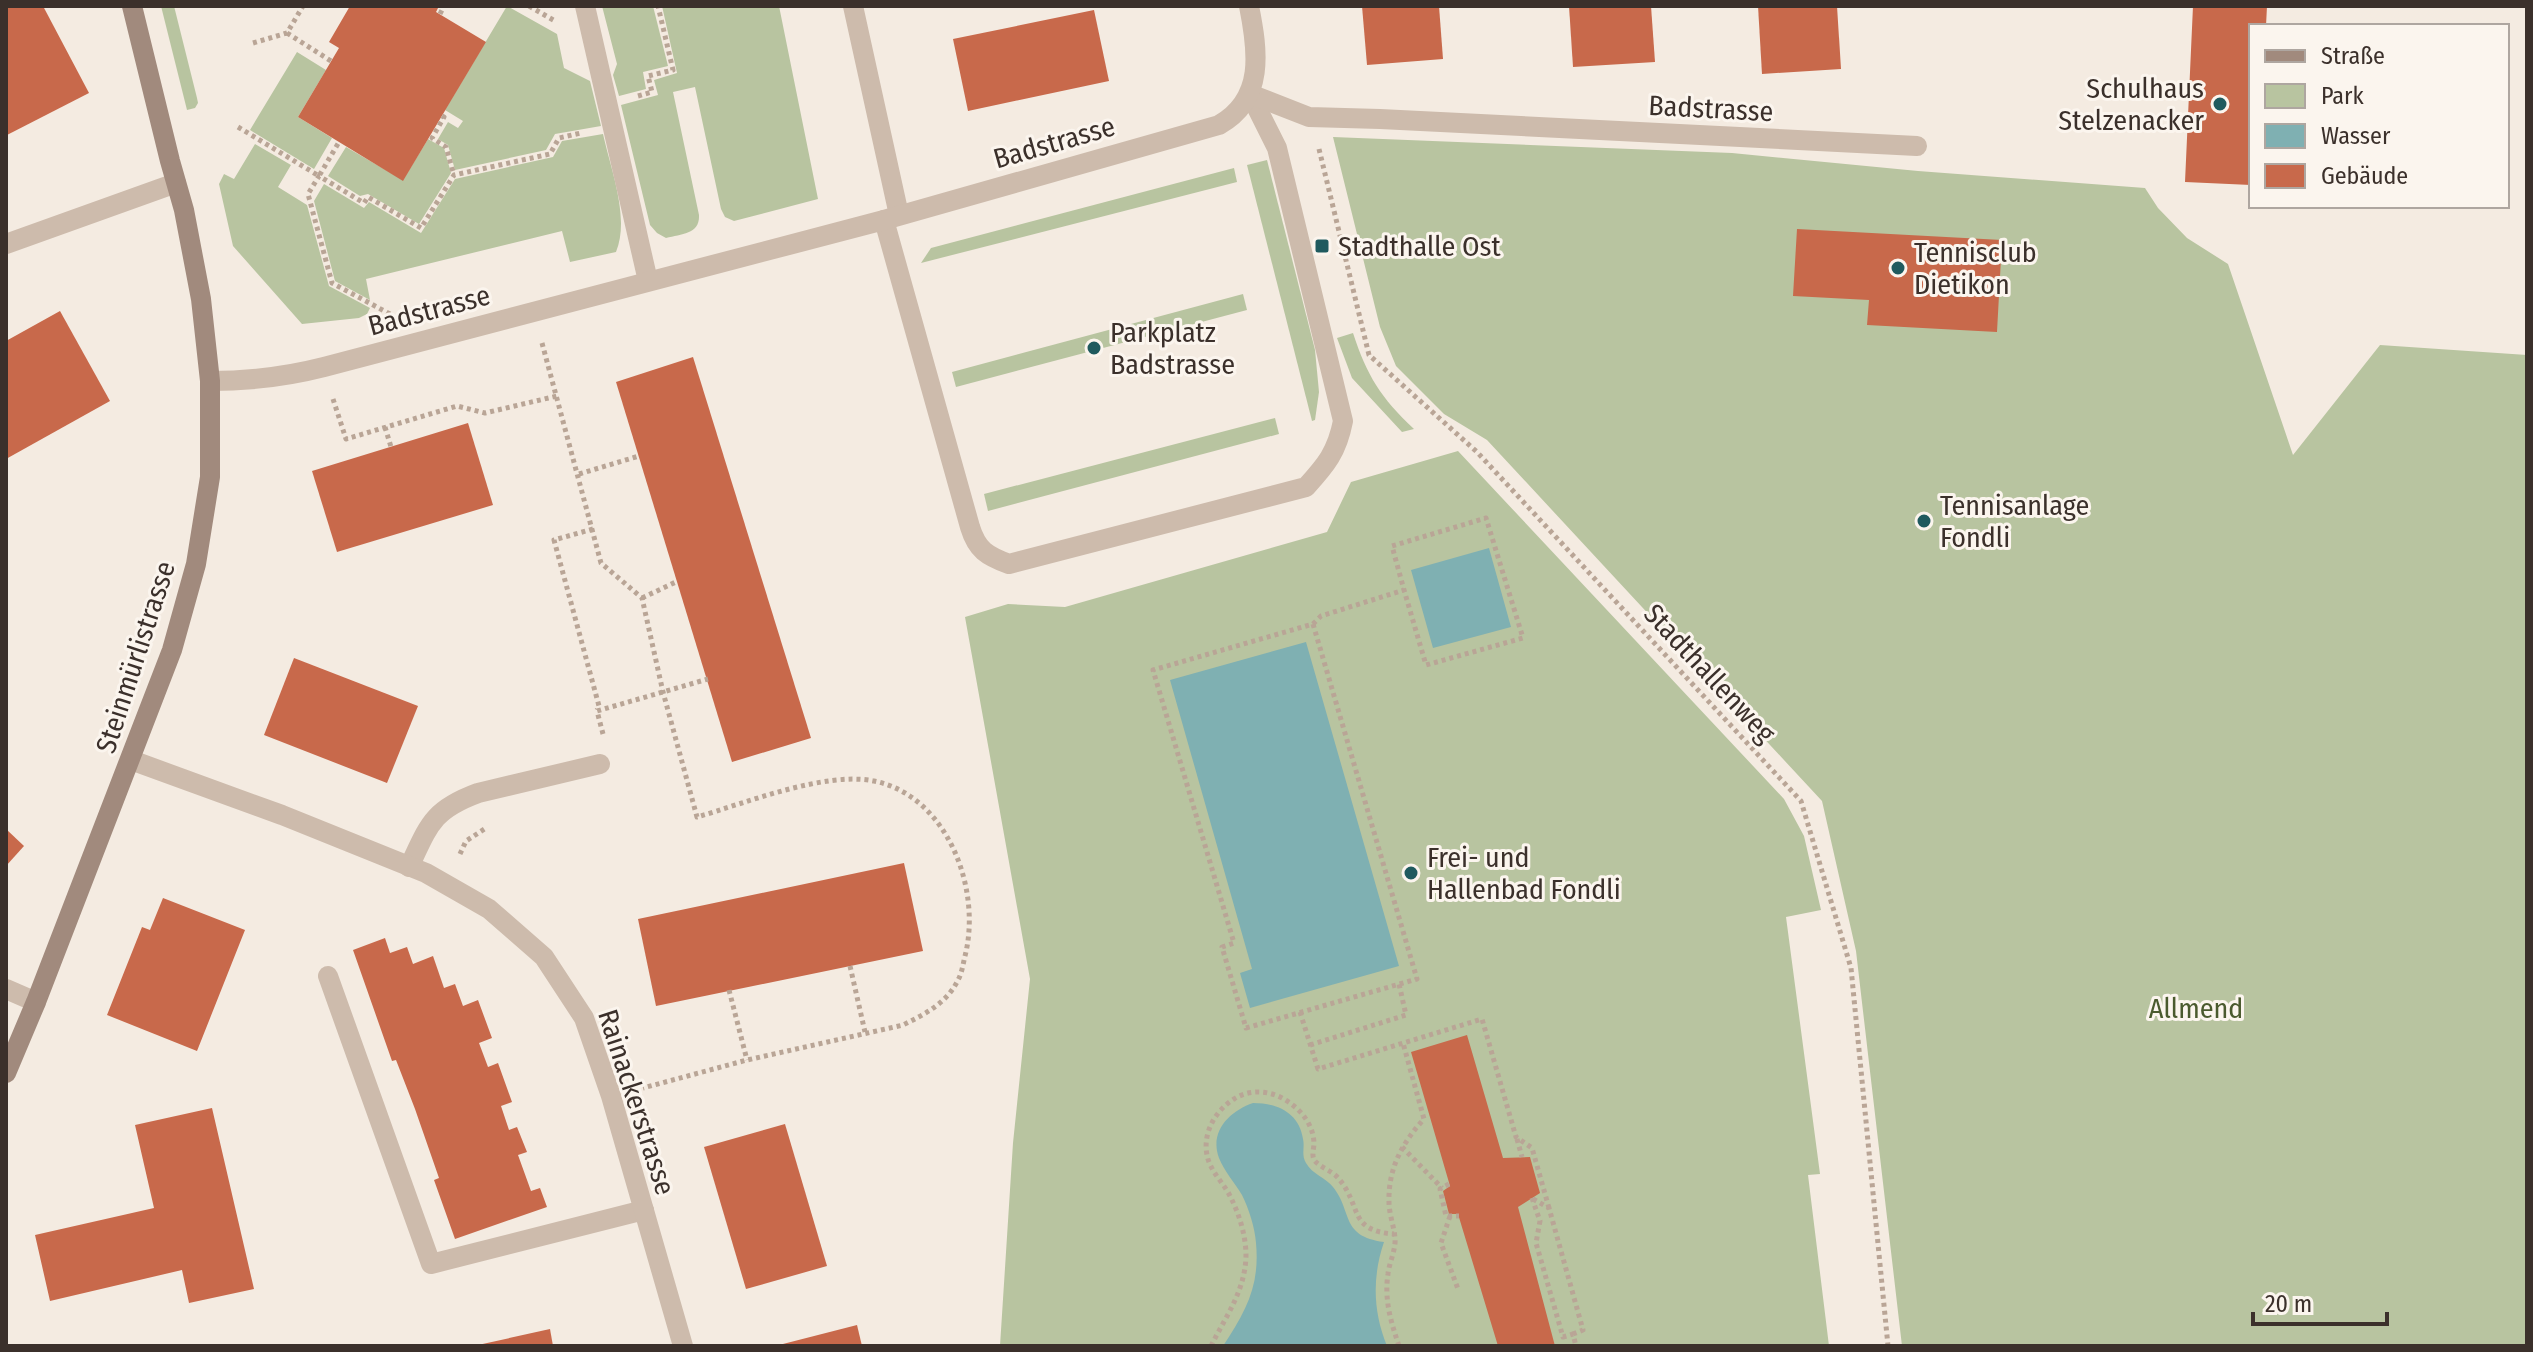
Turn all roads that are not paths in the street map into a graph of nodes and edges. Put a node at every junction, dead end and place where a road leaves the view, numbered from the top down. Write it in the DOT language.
graph roads {
  1 [pos="132,6"];
  2 [pos="585,6"];
  3 [pos="853,6"];
  4 [pos="1249,6"];
  5 [pos="1250,94"];
  6 [pos="1917,146"];
  7 [pos="176,183"];
  8 [pos="892,218"];
  9 [pos="6,244"];
  10 [pos="648,281"];
  11 [pos="210,381"];
  12 [pos="131,760"];
  13 [pos="600,764"];
  14 [pos="409,867"];
  15 [pos="328,976"];
  16 [pos="6,989"];
  17 [pos="36,1002"];
  18 [pos="6,1073"];
  19 [pos="644,1210"];
  20 [pos="683,1346"];
  1 -- 7 [label="street, Steinmürlistrasse"];
  2 -- 10 [label="street"];
  3 -- 8 [label="street"];
  4 -- 5 [label="street"];
  5 -- 6 [label="street, Badstrasse"];
  5 -- 8 [label="street, Badstrasse"];
  5 -- 8 [label="street"];
  7 -- 9 [label="street"];
  7 -- 11 [label="street, Steinmürlistrasse"];
  8 -- 10 [label="street, Badstrasse"];
  10 -- 11 [label="street, Badstrasse"];
  11 -- 12 [label="street, Steinmürlistrasse"];
  12 -- 14 [label="street, Rainackerstrasse"];
  12 -- 17 [label="street, Steinmürlistrasse"];
  13 -- 14 [label="street"];
  14 -- 19 [label="street, Rainackerstrasse"];
  15 -- 19 [label="street"];
  16 -- 17 [label="street"];
  17 -- 18 [label="street, Steinmürlistrasse"];
  19 -- 20 [label="street, Rainackerstrasse"];
}
